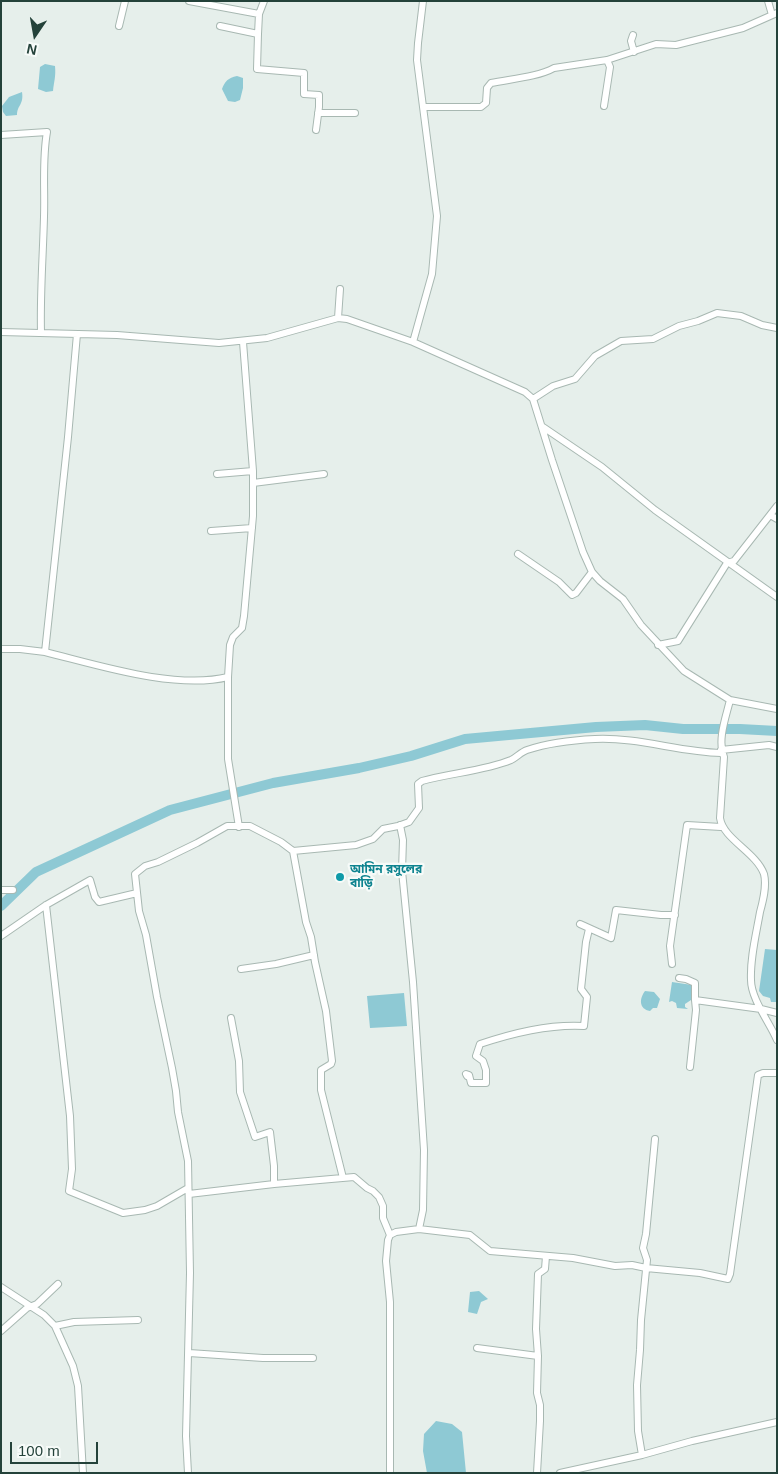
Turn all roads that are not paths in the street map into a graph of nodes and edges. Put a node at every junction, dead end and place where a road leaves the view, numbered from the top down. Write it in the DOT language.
graph roads {
  1 [pos="125,1"];
  2 [pos="189,1"];
  3 [pos="264,1"];
  4 [pos="423,1"];
  5 [pos="768,1"];
  6 [pos="259,14"];
  7 [pos="775,14"];
  8 [pos="119,26"];
  9 [pos="220,26"];
  10 [pos="258,34"];
  11 [pos="633,35"];
  12 [pos="634,52"];
  13 [pos="607,60"];
  14 [pos="604,106"];
  15 [pos="423,108"];
  16 [pos="318,113"];
  17 [pos="355,114"];
  18 [pos="316,130"];
  19 [pos="1,135"];
  20 [pos="340,289"];
  21 [pos="338,318"];
  22 [pos="777,328"];
  23 [pos="1,332"];
  24 [pos="41,332"];
  25 [pos="77,334"];
  26 [pos="243,342"];
  27 [pos="413,342"];
  28 [pos="532,399"];
  29 [pos="542,427"];
  30 [pos="253,471"];
  31 [pos="217,474"];
  32 [pos="324,474"];
  33 [pos="253,483"];
  34 [pos="777,506"];
  35 [pos="770,515"];
  36 [pos="777,519"];
  37 [pos="252,528"];
  38 [pos="212,531"];
  39 [pos="518,554"];
  40 [pos="727,563"];
  41 [pos="592,572"];
  42 [pos="777,597"];
  43 [pos="658,644"];
  44 [pos="1,649"];
  45 [pos="45,652"];
  46 [pos="228,677"];
  47 [pos="730,700"];
  48 [pos="777,709"];
  49 [pos="777,747"];
  50 [pos="721,750"];
  51 [pos="400,825"];
  52 [pos="239,827"];
  53 [pos="721,827"];
  54 [pos="293,850"];
  55 [pos="1,890"];
  56 [pos="13,890"];
  57 [pos="137,893"];
  58 [pos="46,905"];
  59 [pos="675,915"];
  60 [pos="580,924"];
  61 [pos="589,929"];
  62 [pos="1,936"];
  63 [pos="314,955"];
  64 [pos="672,964"];
  65 [pos="241,969"];
  66 [pos="679,978"];
  67 [pos="695,1000"];
  68 [pos="761,1009"];
  69 [pos="777,1013"];
  70 [pos="231,1018"];
  71 [pos="777,1040"];
  72 [pos="690,1067"];
  73 [pos="777,1073"];
  74 [pos="467,1076"];
  75 [pos="655,1139"];
  76 [pos="343,1178"];
  77 [pos="274,1184"];
  78 [pos="188,1191"];
  79 [pos="419,1229"];
  80 [pos="390,1235"];
  81 [pos="546,1256"];
  82 [pos="646,1268"];
  83 [pos="58,1284"];
  84 [pos="1,1287"];
  85 [pos="32,1307"];
  86 [pos="138,1320"];
  87 [pos="55,1326"];
  88 [pos="1,1331"];
  89 [pos="477,1348"];
  90 [pos="189,1353"];
  91 [pos="538,1356"];
  92 [pos="313,1358"];
  93 [pos="777,1422"];
  94 [pos="642,1455"];
  95 [pos="571,1472"];
  96 [pos="83,1473"];
  97 [pos="188,1473"];
  98 [pos="390,1473"];
  99 [pos="537,1473"];
  100 [pos="560,1473"];
  1 -- 8 [label="street"];
  2 -- 6 [label="street"];
  3 -- 6 [label="street"];
  4 -- 15 [label="street"];
  5 -- 7 [label="street"];
  6 -- 10 [label="street"];
  7 -- 12 [label="street"];
  9 -- 10 [label="street"];
  10 -- 16 [label="street"];
  11 -- 12 [label="street"];
  12 -- 13 [label="street"];
  13 -- 14 [label="street"];
  13 -- 15 [label="street"];
  15 -- 27 [label="street"];
  16 -- 17 [label="street"];
  16 -- 18 [label="street"];
  19 -- 24 [label="street"];
  20 -- 21 [label="street"];
  21 -- 26 [label="street"];
  21 -- 27 [label="street"];
  22 -- 28 [label="street"];
  23 -- 24 [label="street"];
  24 -- 25 [label="street"];
  25 -- 26 [label="street"];
  25 -- 45 [label="street"];
  26 -- 30 [label="street"];
  27 -- 28 [label="street"];
  28 -- 29 [label="street"];
  29 -- 40 [label="street"];
  29 -- 41 [label="street"];
  30 -- 31 [label="street"];
  30 -- 33 [label="street"];
  32 -- 33 [label="street"];
  33 -- 37 [label="street"];
  34 -- 35 [label="street"];
  35 -- 36 [label="street"];
  35 -- 40 [label="street"];
  37 -- 38 [label="street"];
  37 -- 46 [label="street"];
  39 -- 41 [label="street"];
  40 -- 42 [label="street"];
  40 -- 43 [label="street"];
  41 -- 43 [label="street"];
  43 -- 47 [label="street"];
  44 -- 45 [label="street"];
  45 -- 46 [label="street"];
  46 -- 52 [label="street"];
  47 -- 48 [label="street"];
  47 -- 50 [label="street"];
  49 -- 50 [label="street"];
  50 -- 51 [label="street"];
  50 -- 53 [label="street"];
  51 -- 54 [label="street"];
  51 -- 79 [label="street"];
  52 -- 54 [label="street"];
  52 -- 57 [label="street"];
  53 -- 59 [label="street"];
  53 -- 68 [label="street"];
  54 -- 63 [label="street"];
  55 -- 56 [label="street"];
  57 -- 58 [label="street"];
  57 -- 78 [label="street"];
  58 -- 62 [label="street"];
  58 -- 78 [label="street"];
  59 -- 61 [label="street"];
  59 -- 64 [label="street"];
  60 -- 61 [label="street"];
  61 -- 74 [label="street"];
  63 -- 65 [label="street"];
  63 -- 76 [label="street"];
  66 -- 67 [label="street"];
  67 -- 68 [label="street"];
  67 -- 72 [label="street"];
  68 -- 69 [label="street"];
  68 -- 71 [label="street"];
  70 -- 77 [label="street"];
  73 -- 82 [label="street"];
  75 -- 82 [label="street"];
  76 -- 77 [label="street"];
  76 -- 80 [label="street"];
  77 -- 78 [label="street"];
  78 -- 90 [label="street"];
  79 -- 80 [label="street"];
  79 -- 81 [label="street"];
  80 -- 98 [label="street"];
  81 -- 82 [label="street"];
  81 -- 91 [label="street"];
  82 -- 94 [label="street"];
  83 -- 85 [label="street"];
  84 -- 85 [label="street"];
  85 -- 87 [label="street"];
  85 -- 88 [label="street"];
  86 -- 87 [label="street"];
  87 -- 96 [label="street"];
  89 -- 91 [label="street"];
  90 -- 92 [label="street"];
  90 -- 97 [label="street"];
  91 -- 99 [label="street"];
  93 -- 94 [label="street"];
  94 -- 95 [label="street"];
  95 -- 100 [label="street"];
}
